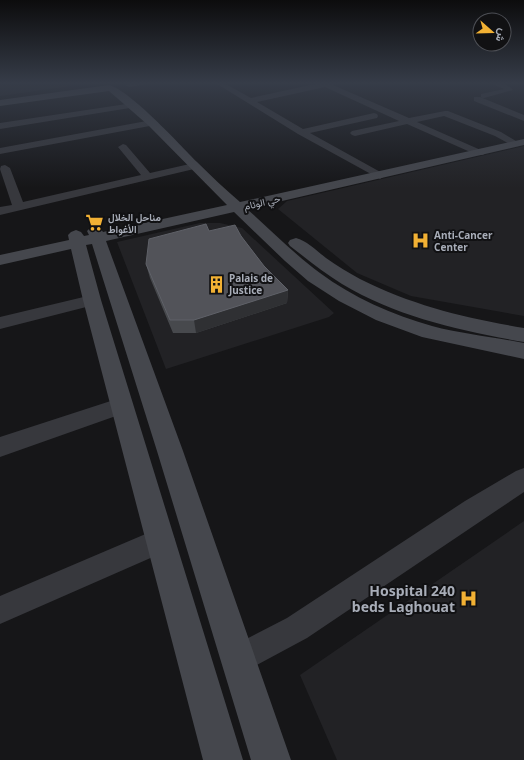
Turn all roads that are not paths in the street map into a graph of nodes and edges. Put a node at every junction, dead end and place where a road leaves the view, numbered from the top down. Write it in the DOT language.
graph roads {
  1 [pos="54,117"];
  2 [pos="146,117"];
  3 [pos="151,117"];
  4 [pos="277,117"];
  5 [pos="367,117"];
  6 [pos="399,117"];
  7 [pos="424,117"];
  8 [pos="456,117"];
  9 [pos="408,121"];
  10 [pos="152,123"];
  11 [pos="0,126"];
  12 [pos="301,132"];
  13 [pos="355,133"];
  14 [pos="518,141"];
  15 [pos="123,147"];
  16 [pos="475,150"];
  17 [pos="0,151"];
  18 [pos="194,166"];
  19 [pos="5,168"];
  20 [pos="375,173"];
  21 [pos="148,177"];
  22 [pos="243,202"];
  23 [pos="19,207"];
  24 [pos="0,211"];
  25 [pos="87,237"];
  26 [pos="0,252"];
  27 [pos="0,260"];
  28 [pos="92,300"];
  29 [pos="0,323"];
  30 [pos="524,335"];
  31 [pos="524,351"];
  32 [pos="124,405"];
  33 [pos="0,447"];
  34 [pos="524,479"];
  35 [pos="162,540"];
  36 [pos="0,610"];
  37 [pos="238,660"];
  38 [pos="223,760"];
  39 [pos="271,760"];
  1 -- 11 [label="street"];
  2 -- 10 [label="street"];
  3 -- 22 [label="street"];
  4 -- 12 [label="street"];
  5 -- 12 [label="street"];
  6 -- 9 [label="street"];
  7 -- 9 [label="street"];
  8 -- 14 [label="street"];
  9 -- 13 [label="street"];
  9 -- 16 [label="street"];
  10 -- 17 [label="street"];
  10 -- 18 [label="street"];
  12 -- 20 [label="street"];
  14 -- 16 [label="street, حي الوئام"];
  15 -- 21 [label="street"];
  16 -- 20 [label="street, حي الوئام"];
  18 -- 21 [label="street"];
  18 -- 22 [label="street"];
  19 -- 23 [label="street"];
  20 -- 22 [label="street, حي الوئام"];
  21 -- 23 [label="street"];
  22 -- 25 [label="street, حي الوئام"];
  22 -- 30 [label="street"];
  22 -- 31 [label="street"];
  23 -- 24 [label="street"];
  25 -- 26 [label="street, حي الوئام"];
  25 -- 27 [label="street, حي الوئام"];
  25 -- 28 [label="street"];
  25 -- 37 [label="street"];
  28 -- 29 [label="street"];
  28 -- 32 [label="street"];
  32 -- 33 [label="street"];
  32 -- 35 [label="street"];
  34 -- 37 [label="street"];
  35 -- 36 [label="street"];
  35 -- 38 [label="street"];
  37 -- 39 [label="street"];
}
